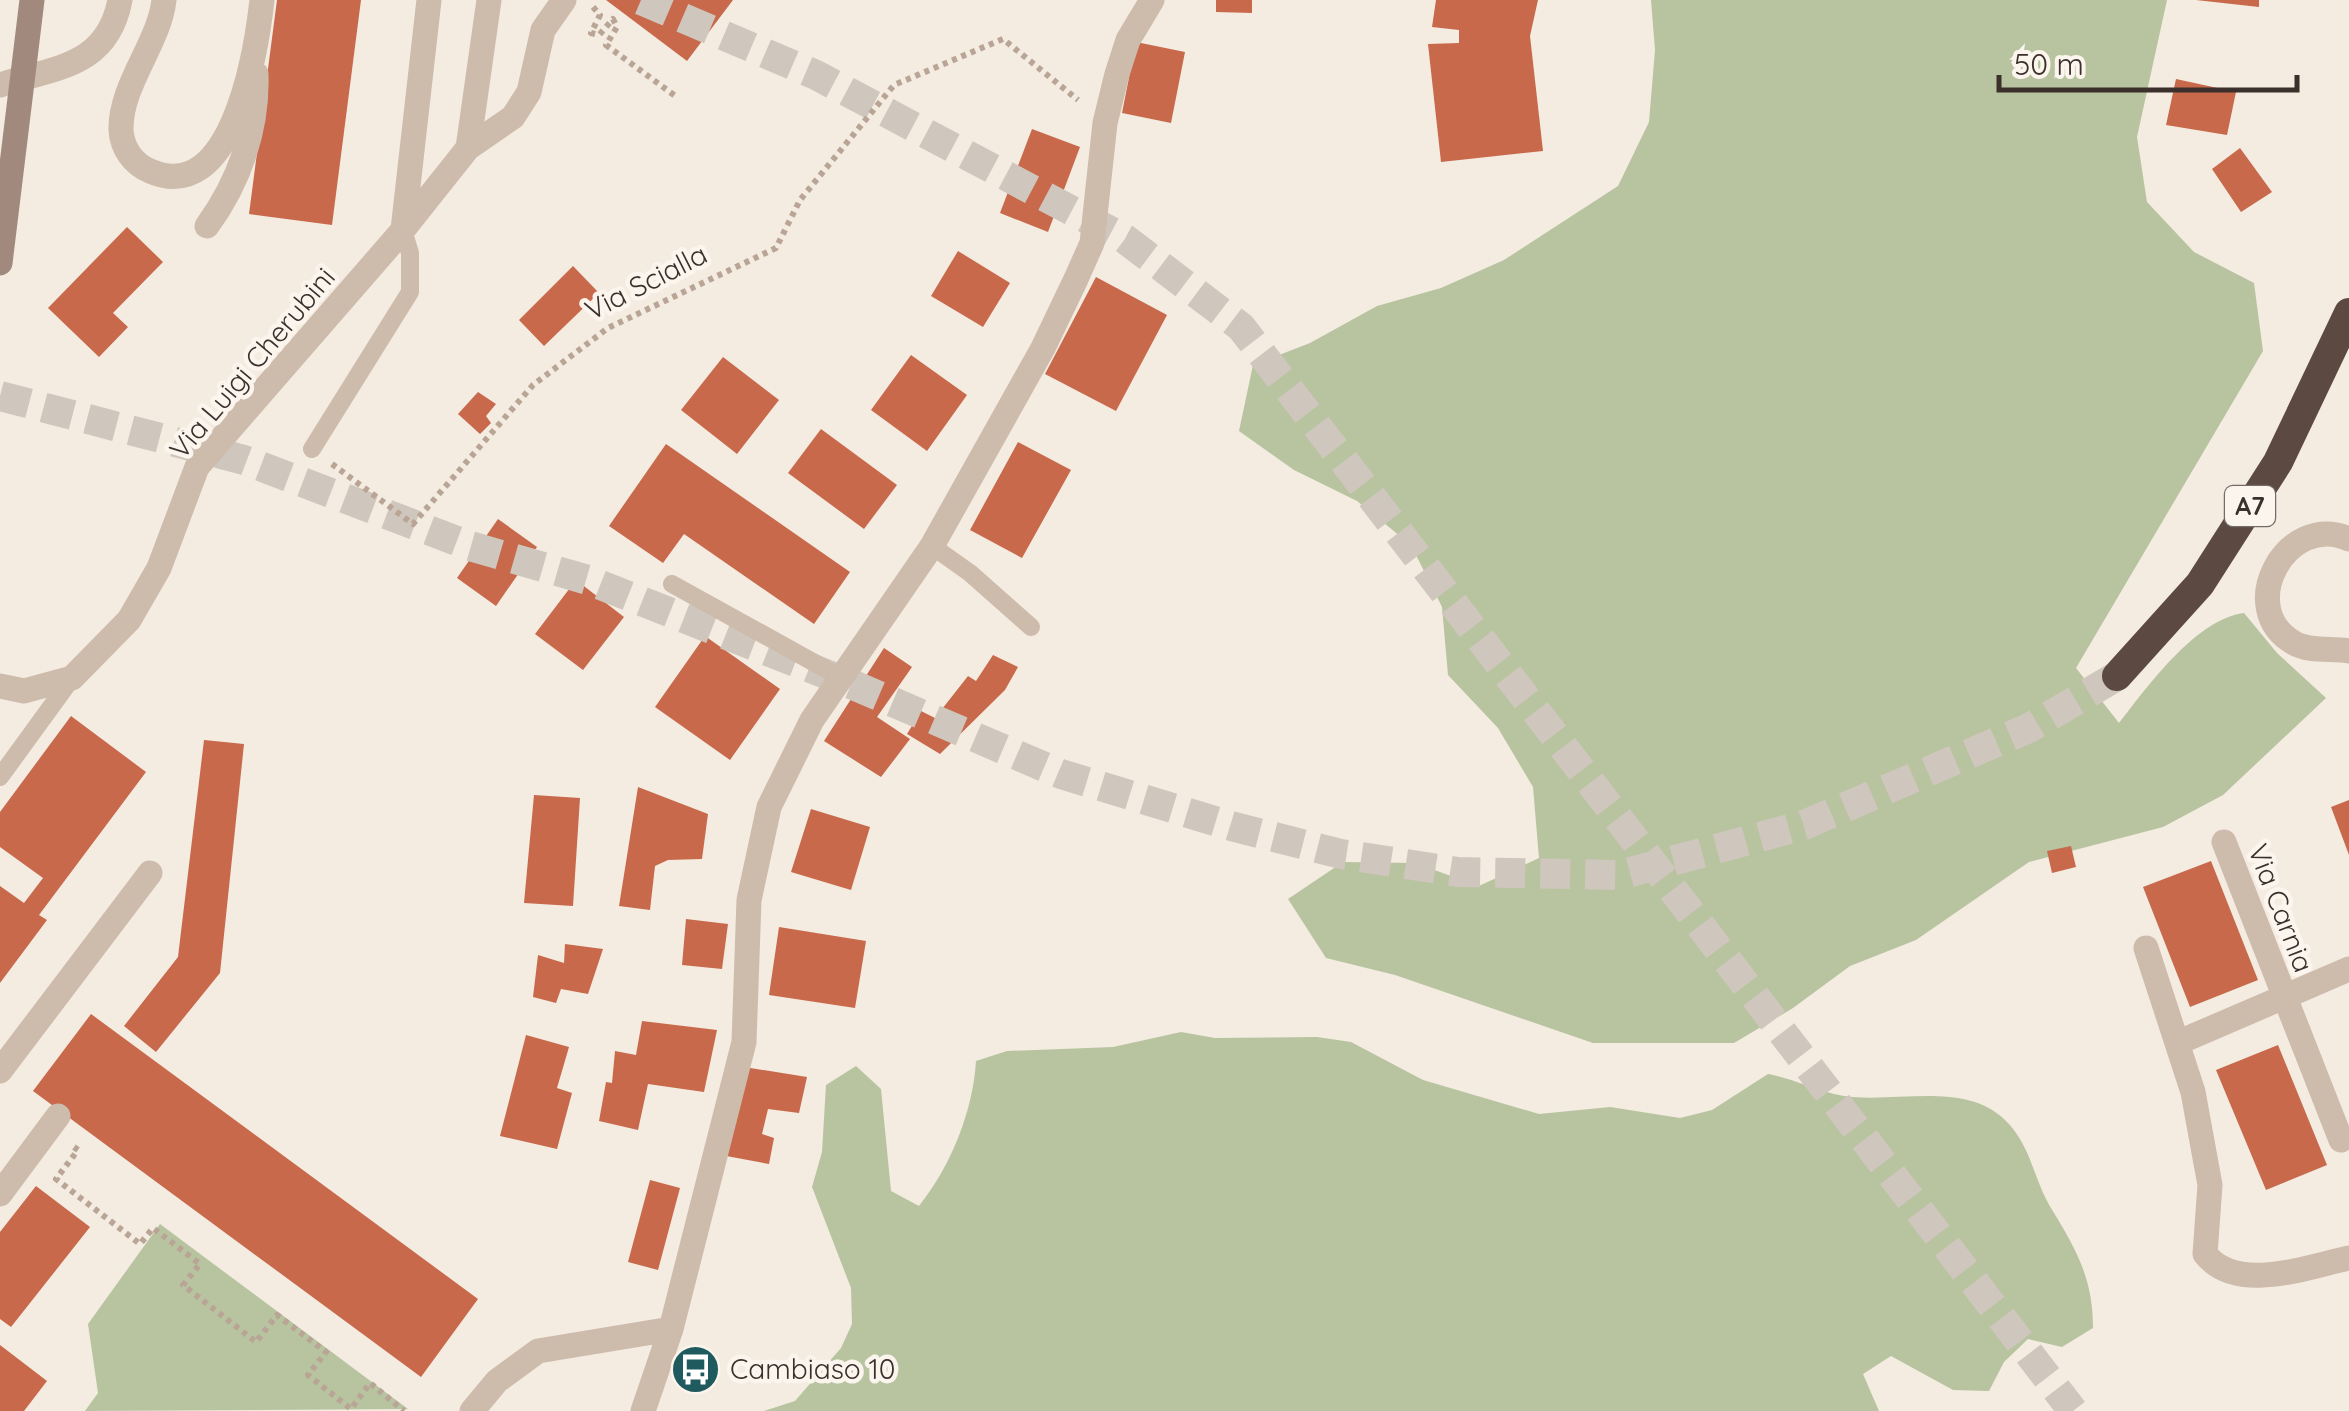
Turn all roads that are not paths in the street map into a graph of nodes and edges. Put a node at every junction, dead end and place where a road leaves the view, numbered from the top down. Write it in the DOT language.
graph roads {
  1 [pos="32,0"];
  2 [pos="120,0"];
  3 [pos="164,0"];
  4 [pos="262,0"];
  5 [pos="430,0"];
  6 [pos="489,0"];
  7 [pos="564,0"];
  8 [pos="1152,0"];
  9 [pos="256,54"];
  10 [pos="0,85"];
  11 [pos="468,148"];
  12 [pos="207,226"];
  13 [pos="403,230"];
  14 [pos="0,263"];
  15 [pos="2349,313"];
  16 [pos="312,449"];
  17 [pos="2349,539"];
  18 [pos="932,546"];
  19 [pos="672,584"];
  20 [pos="1031,627"];
  21 [pos="2349,651"];
  22 [pos="840,676"];
  23 [pos="2118,676"];
  24 [pos="72,678"];
  25 [pos="0,686"];
  26 [pos="0,777"];
  27 [pos="2224,842"];
  28 [pos="150,872"];
  29 [pos="2146,948"];
  30 [pos="2349,969"];
  31 [pos="2282,995"];
  32 [pos="2177,1043"];
  33 [pos="0,1071"];
  34 [pos="53,1122"];
  35 [pos="2342,1140"];
  36 [pos="0,1194"];
  37 [pos="2349,1258"];
  38 [pos="671,1329"];
  39 [pos="472,1411"];
  40 [pos="643,1411"];
  1 -- 14 [label="street, bridge"];
  2 -- 10 [label="street"];
  3 -- 9 [label="street"];
  4 -- 9 [label="street"];
  5 -- 13 [label="street"];
  6 -- 11 [label="street"];
  7 -- 11 [label="street, Via Luigi Cherubini"];
  8 -- 18 [label="street"];
  9 -- 12 [label="street"];
  11 -- 13 [label="street, Via Luigi Cherubini"];
  13 -- 16 [label="lane"];
  13 -- 24 [label="street, Via Luigi Cherubini"];
  15 -- 23 [label="highway, A7"];
  17 -- 21 [label="street"];
  18 -- 20 [label="lane"];
  18 -- 22 [label="street"];
  19 -- 22 [label="lane"];
  22 -- 38 [label="street"];
  24 -- 25 [label="street, Via Luigi Cherubini"];
  24 -- 26 [label="lane"];
  27 -- 31 [label="street, Via Carnia"];
  28 -- 33 [label="street"];
  29 -- 32 [label="street"];
  30 -- 31 [label="street, Via Carnia"];
  31 -- 32 [label="street, Via Carnia"];
  31 -- 35 [label="street, Via Carnia"];
  32 -- 37 [label="street"];
  34 -- 36 [label="street"];
  38 -- 39 [label="street"];
  38 -- 40 [label="street"];
}
